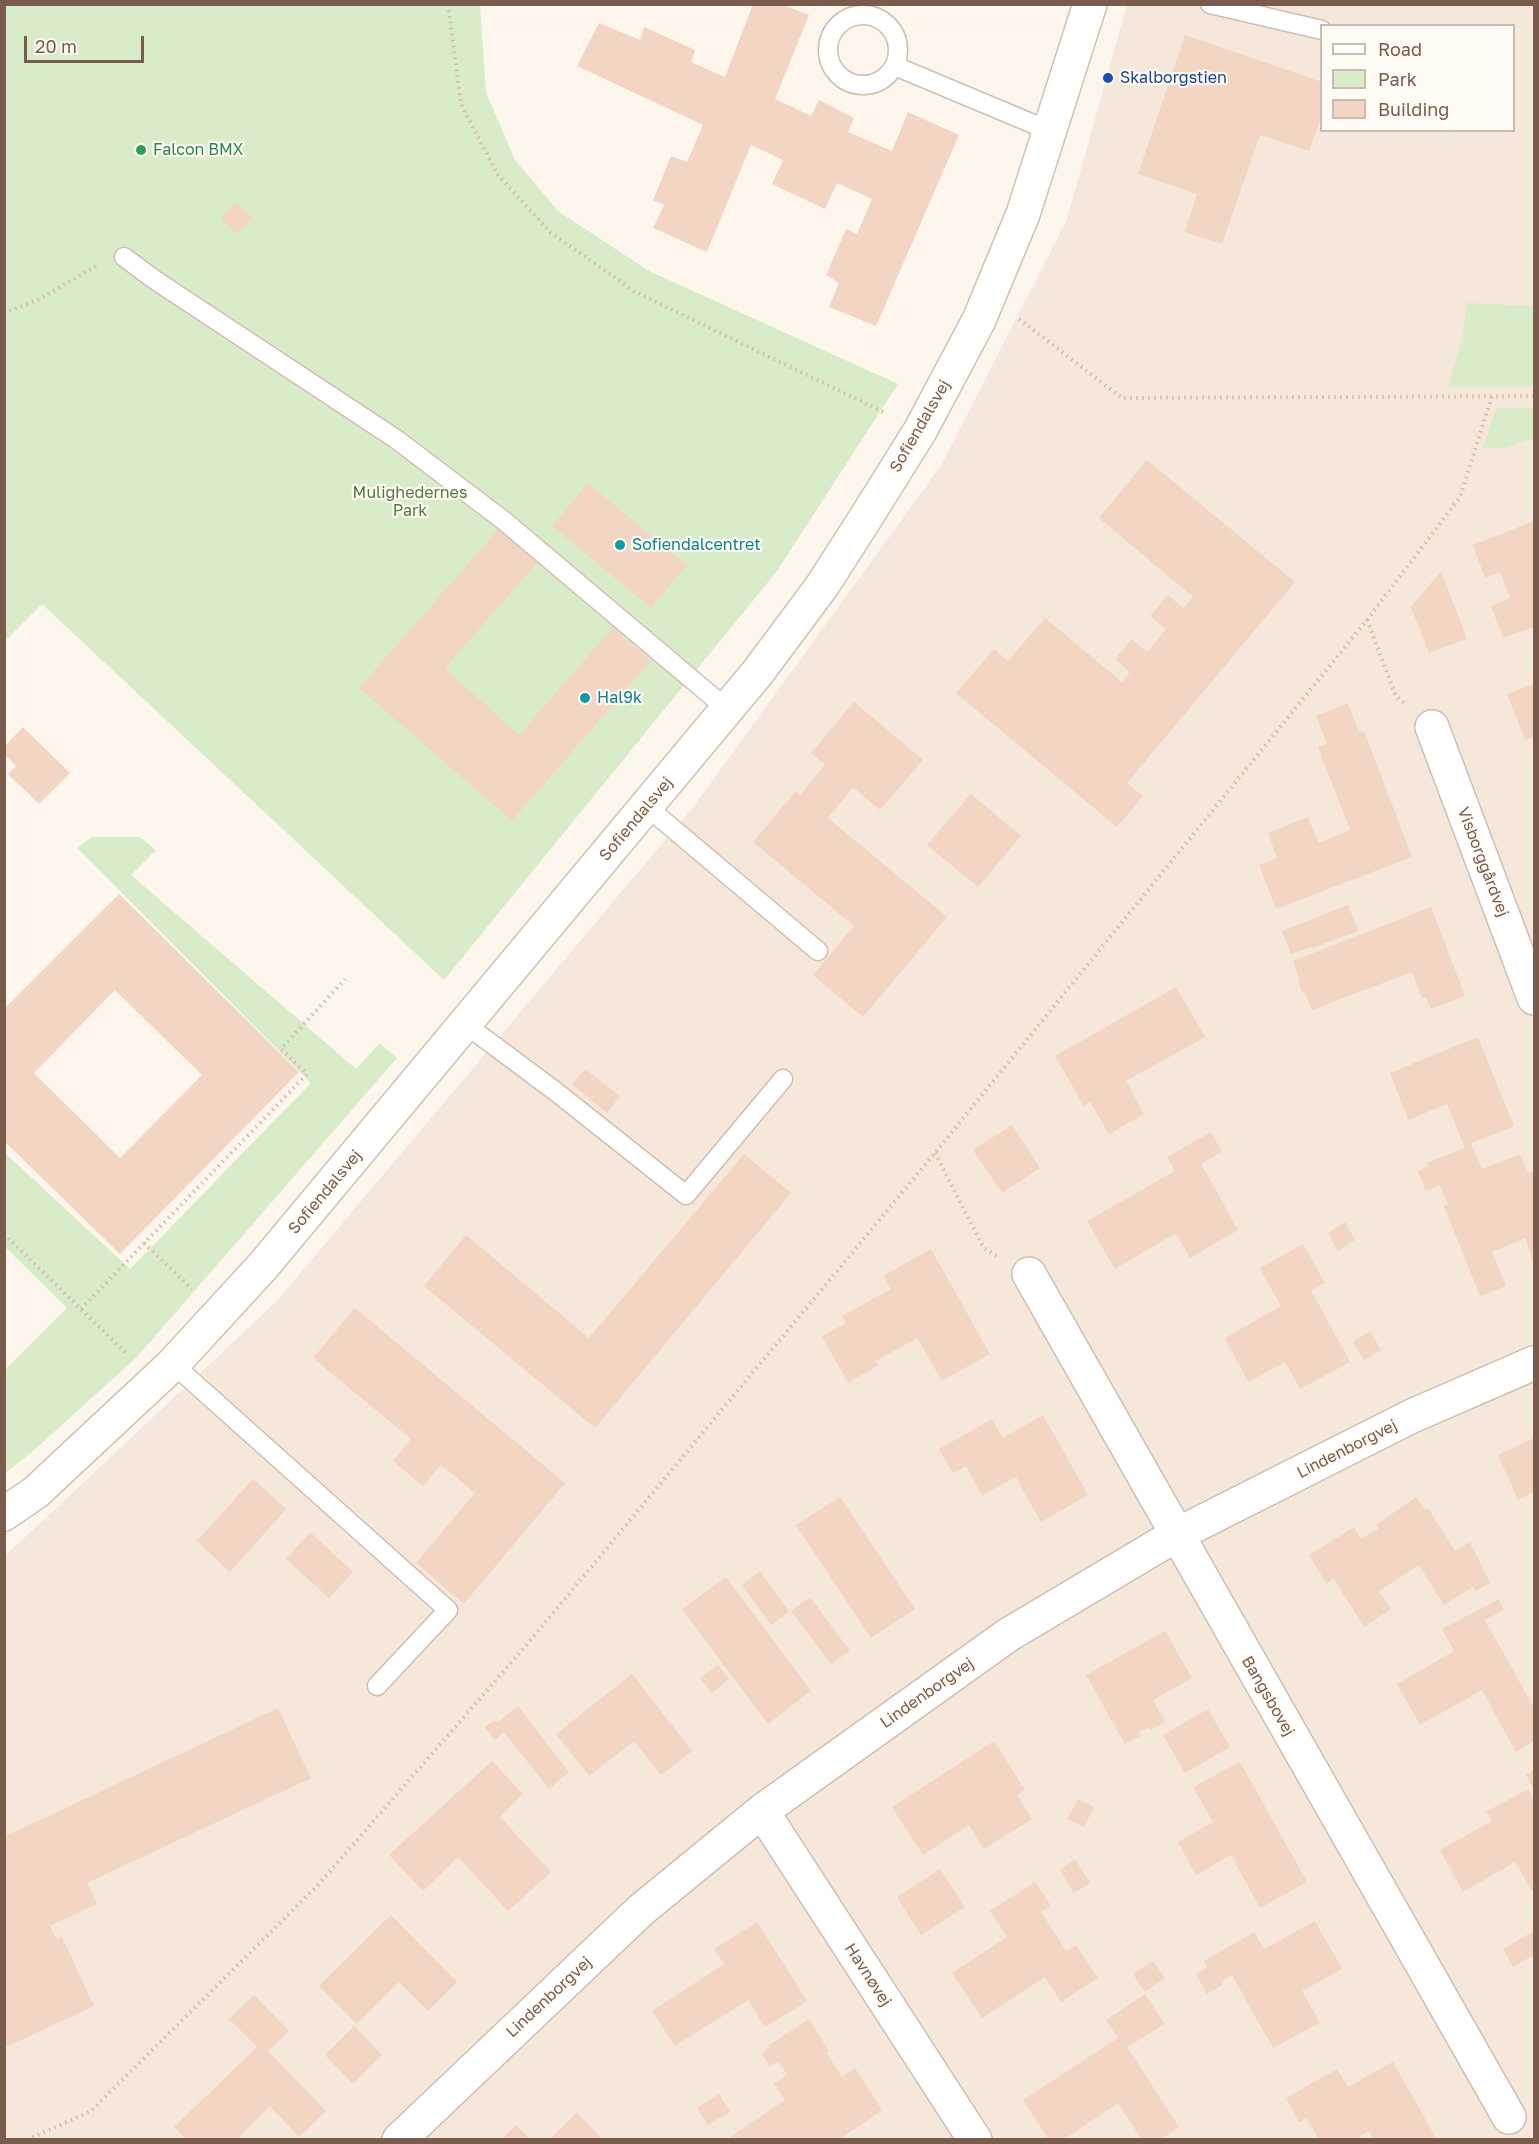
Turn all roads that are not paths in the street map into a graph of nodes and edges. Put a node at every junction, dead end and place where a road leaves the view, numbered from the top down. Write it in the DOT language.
graph roads {
  1 [pos="1090,4"];
  2 [pos="1210,4"];
  3 [pos="845,12"];
  4 [pos="1320,30"];
  5 [pos="895,66"];
  6 [pos="1050,131"];
  7 [pos="124,257"];
  8 [pos="727,709"];
  9 [pos="1432,727"];
  10 [pos="646,806"];
  11 [pos="818,951"];
  12 [pos="1534,998"];
  13 [pos="465,1024"];
  14 [pos="783,1079"];
  15 [pos="1029,1274"];
  16 [pos="1534,1363"];
  17 [pos="164,1373"];
  18 [pos="4,1515"];
  19 [pos="1176,1535"];
  20 [pos="377,1686"];
  21 [pos="762,1810"];
  22 [pos="1509,2117"];
  23 [pos="399,2139"];
  24 [pos="975,2139"];
  1 -- 6 [label="street, Sofiendalsvej"];
  2 -- 4 [label="lane"];
  3 -- 5 [label="lane"];
  3 -- 5 [label="lane"];
  5 -- 6 [label="lane"];
  6 -- 8 [label="street, Sofiendalsvej"];
  7 -- 8 [label="lane"];
  8 -- 10 [label="street, Sofiendalsvej"];
  9 -- 12 [label="street, Visborggårdvej"];
  10 -- 11 [label="lane"];
  10 -- 13 [label="street, Sofiendalsvej"];
  13 -- 14 [label="lane"];
  13 -- 17 [label="street, Sofiendalsvej"];
  15 -- 19 [label="street, Bangsbovej"];
  16 -- 19 [label="street, Lindenborgvej"];
  17 -- 18 [label="street, Sofiendalsvej"];
  17 -- 20 [label="lane"];
  19 -- 21 [label="street, Lindenborgvej"];
  19 -- 22 [label="street, Bangsbovej"];
  21 -- 23 [label="street, Lindenborgvej"];
  21 -- 24 [label="street, Havnøvej"];
}
